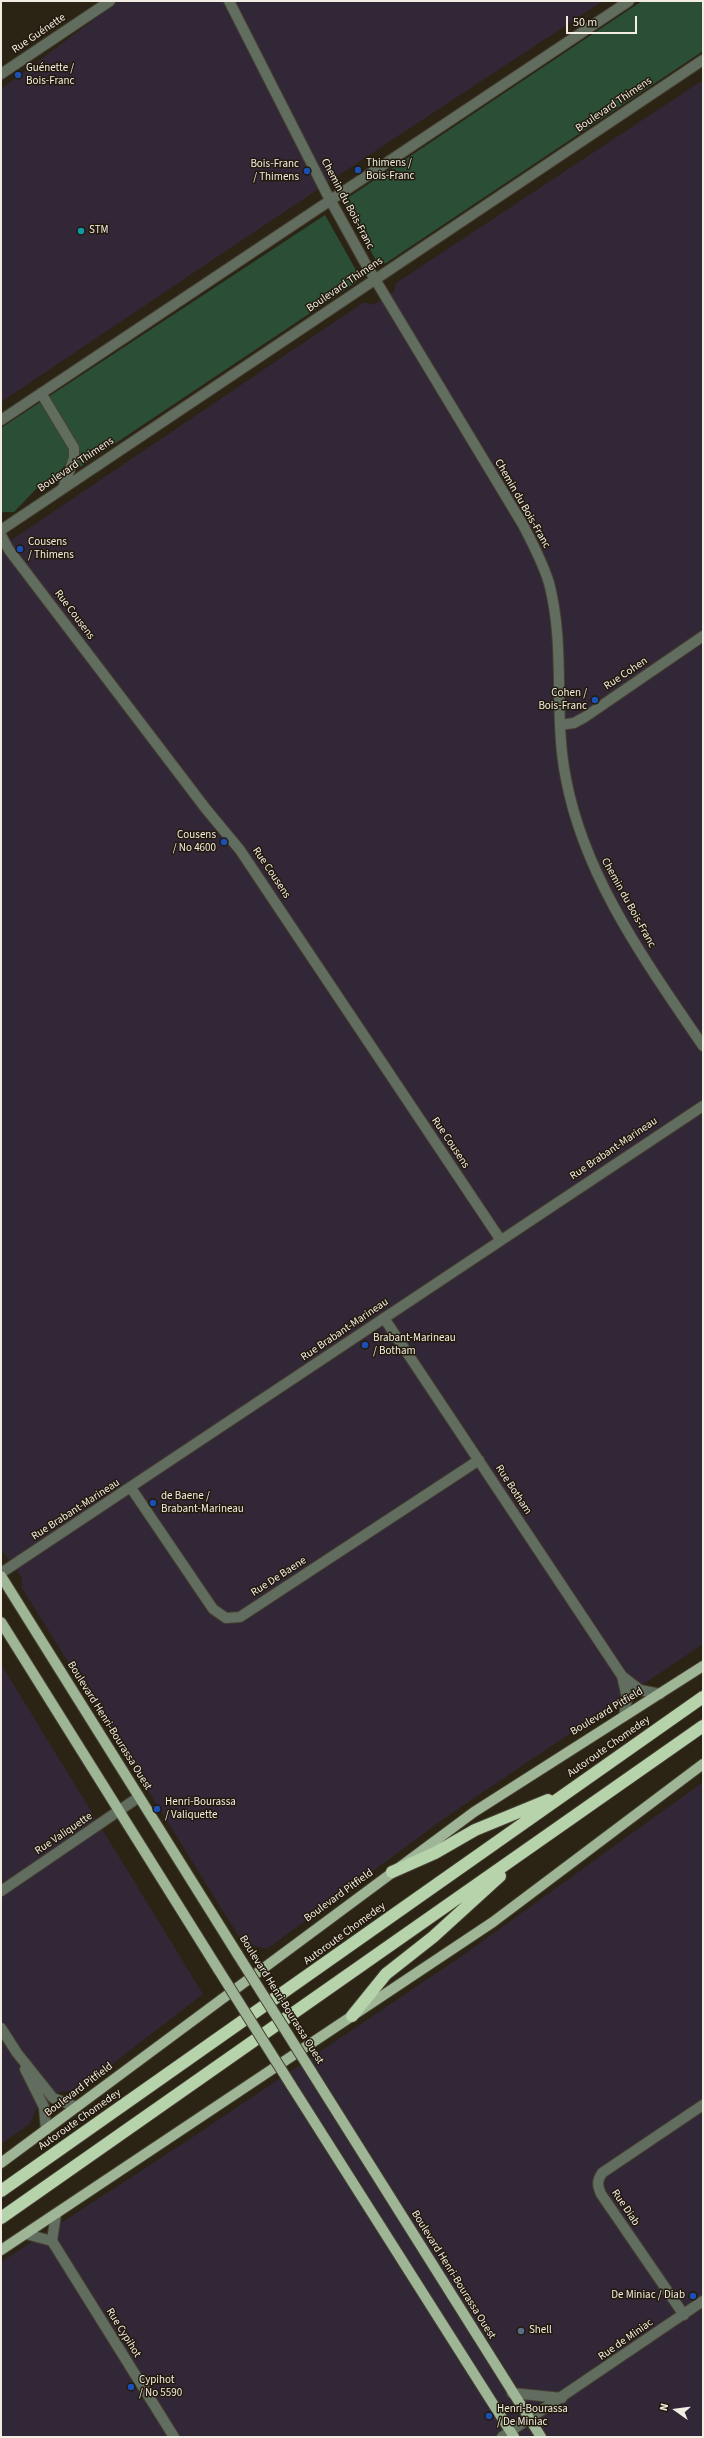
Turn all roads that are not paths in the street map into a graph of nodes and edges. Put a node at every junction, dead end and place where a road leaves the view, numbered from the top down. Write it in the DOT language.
graph roads {
  1 [pos="110,1"];
  2 [pos="229,1"];
  3 [pos="629,1"];
  4 [pos="703,60"];
  5 [pos="1,74"];
  6 [pos="330,200"];
  7 [pos="375,279"];
  8 [pos="41,393"];
  9 [pos="1,420"];
  10 [pos="63,488"];
  11 [pos="1,530"];
  12 [pos="1,535"];
  13 [pos="703,636"];
  14 [pos="560,725"];
  15 [pos="703,1046"];
  16 [pos="703,1106"];
  17 [pos="500,1239"];
  18 [pos="384,1318"];
  19 [pos="478,1460"];
  20 [pos="131,1488"];
  21 [pos="1,1575"];
  22 [pos="1,1622"];
  23 [pos="703,1666"];
  24 [pos="622,1676"];
  25 [pos="660,1694"];
  26 [pos="703,1697"];
  27 [pos="624,1716"];
  28 [pos="703,1726"];
  29 [pos="703,1764"];
  30 [pos="568,1792"];
  31 [pos="139,1797"];
  32 [pos="119,1811"];
  33 [pos="534,1844"];
  34 [pos="392,1872"];
  35 [pos="1,1891"];
  36 [pos="352,2016"];
  37 [pos="1,2028"];
  38 [pos="17,2053"];
  39 [pos="703,2106"];
  40 [pos="76,2107"];
  41 [pos="46,2130"];
  42 [pos="1,2163"];
  43 [pos="1,2192"];
  44 [pos="56,2214"];
  45 [pos="1,2218"];
  46 [pos="26,2234"];
  47 [pos="52,2241"];
  48 [pos="1,2250"];
  49 [pos="703,2301"];
  50 [pos="684,2315"];
  51 [pos="512,2393"];
  52 [pos="562,2398"];
  53 [pos="530,2420"];
  54 [pos="509,2435"];
  55 [pos="174,2437"];
  56 [pos="541,2437"];
  1 -- 5 [label="street, Rue Guénette"];
  2 -- 6 [label="street, Chemin du Bois-Franc"];
  3 -- 6 [label="street"];
  4 -- 7 [label="street, Boulevard Thimens"];
  6 -- 7 [label="street, Chemin du Bois-Franc"];
  6 -- 8 [label="street"];
  7 -- 10 [label="street, Boulevard Thimens"];
  7 -- 14 [label="street, Chemin du Bois-Franc"];
  8 -- 9 [label="street"];
  8 -- 10 [label="street"];
  10 -- 11 [label="street, Boulevard Thimens"];
  12 -- 17 [label="street, Rue Cousens"];
  13 -- 14 [label="street, Rue Cohen"];
  14 -- 15 [label="street, Chemin du Bois-Franc"];
  16 -- 17 [label="street, Rue Brabant-Marineau"];
  17 -- 18 [label="street, Rue Brabant-Marineau"];
  18 -- 19 [label="street, Rue Botham"];
  18 -- 20 [label="street, Rue Brabant-Marineau"];
  19 -- 20 [label="street, Rue De Baene"];
  19 -- 24 [label="street, Rue Botham"];
  20 -- 21 [label="street, Rue Brabant-Marineau"];
  21 -- 31 [label="main road, Boulevard Henri-Bourassa Ouest"];
  22 -- 32 [label="main road"];
  23 -- 25 [label="main road, Boulevard Pitfield"];
  24 -- 25 [label="street, Rue Botham"];
  24 -- 27 [label="street, Rue Botham"];
  25 -- 27 [label="main road, Boulevard Pitfield"];
  26 -- 30 [label="highway, Autoroute Chomedey"];
  27 -- 34 [label="main road, Boulevard Pitfield"];
  28 -- 33 [label="highway"];
  29 -- 36 [label="main road"];
  30 -- 34 [label="highway"];
  30 -- 43 [label="highway, Autoroute Chomedey"];
  31 -- 32 [label="street, Rue Valiquette"];
  31 -- 51 [label="main road, Boulevard Henri-Bourassa Ouest, bridge"];
  32 -- 35 [label="street, Rue Valiquette"];
  32 -- 54 [label="main road, bridge"];
  33 -- 36 [label="highway"];
  33 -- 45 [label="highway"];
  34 -- 40 [label="main road, Boulevard Pitfield"];
  36 -- 44 [label="main road"];
  37 -- 38 [label="street"];
  38 -- 40 [label="street"];
  38 -- 41 [label="street"];
  39 -- 50 [label="street, Rue Diab"];
  40 -- 41 [label="main road, Boulevard Pitfield"];
  41 -- 42 [label="main road, Boulevard Pitfield"];
  44 -- 46 [label="main road"];
  44 -- 47 [label="street"];
  46 -- 47 [label="street"];
  46 -- 48 [label="main road"];
  47 -- 55 [label="street, Rue Cypihot"];
  49 -- 50 [label="street, Rue de Miniac"];
  50 -- 52 [label="street, Rue de Miniac"];
  51 -- 52 [label="street"];
  51 -- 53 [label="main road, Boulevard Henri-Bourassa Ouest"];
  52 -- 53 [label="street, Rue de Miniac"];
  53 -- 54 [label="street, Rue de Miniac"];
  53 -- 56 [label="main road, Boulevard Henri-Bourassa Ouest"];
}
